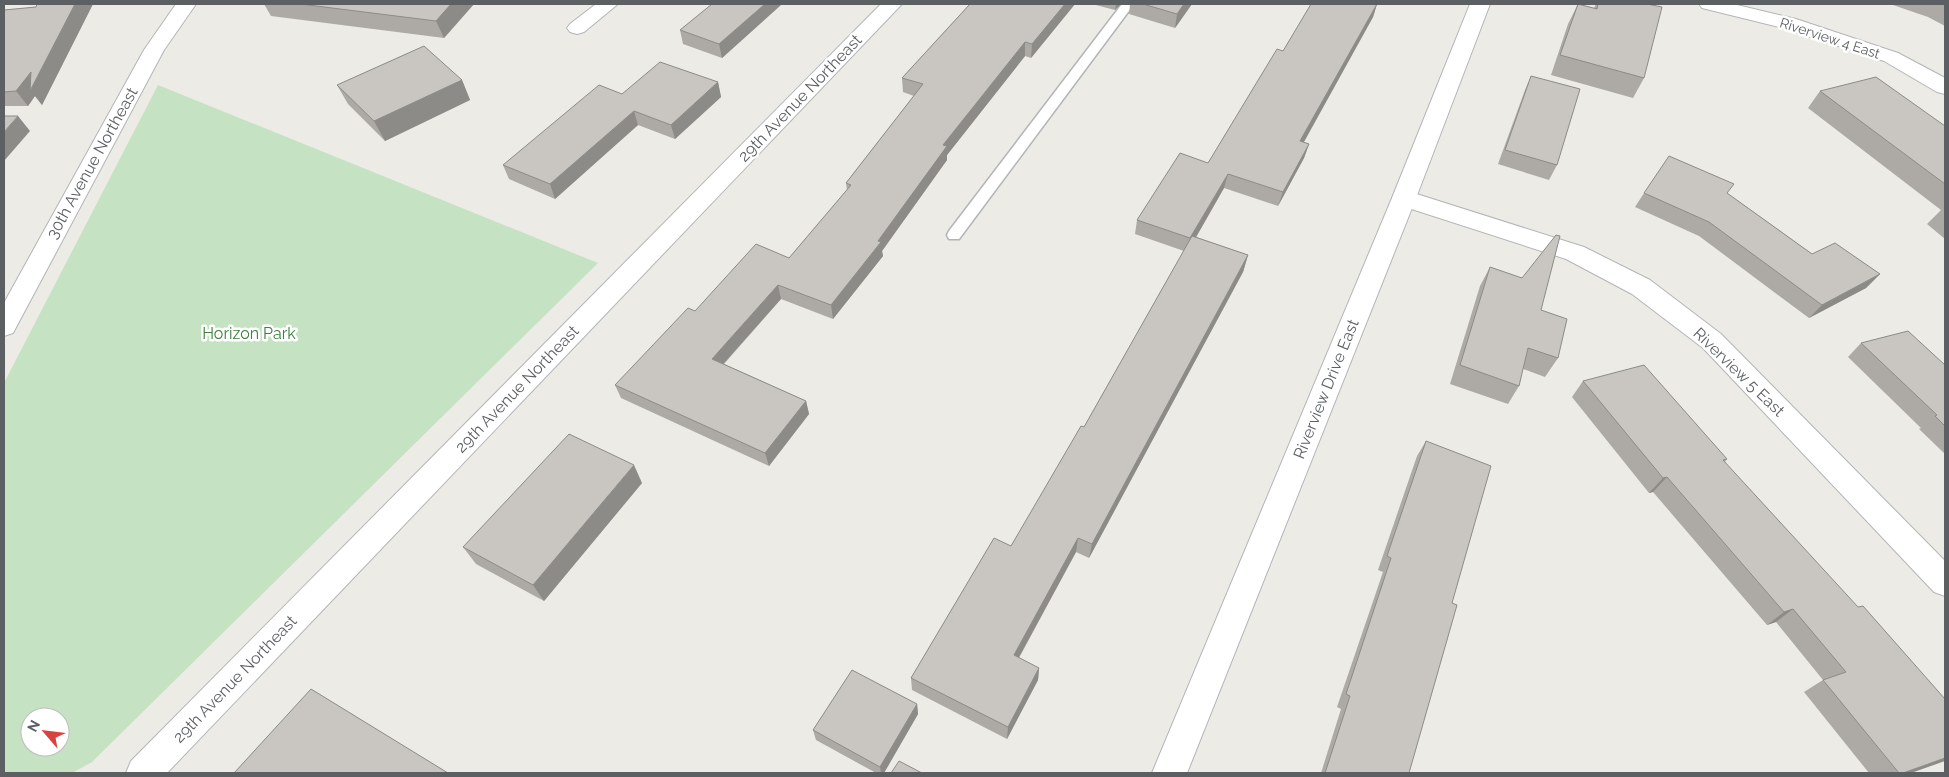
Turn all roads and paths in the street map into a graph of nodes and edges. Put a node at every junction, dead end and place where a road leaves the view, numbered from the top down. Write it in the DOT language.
graph roads {
  1 [pos="186,4"];
  2 [pos="608,4"];
  3 [pos="892,4"];
  4 [pos="1128,4"];
  5 [pos="1480,4"];
  6 [pos="1709,4"];
  7 [pos="577,28"];
  8 [pos="1945,87"];
  9 [pos="1404,198"];
  10 [pos="954,235"];
  11 [pos="4,326"];
  12 [pos="1945,582"];
  13 [pos="143,773"];
  14 [pos="1169,773"];
  1 -- 11 [label="street, 30th Avenue Northeast"];
  2 -- 7 [label="street"];
  3 -- 13 [label="street, 29th Avenue Northeast"];
  4 -- 10 [label="lane"];
  5 -- 9 [label="street, Riverview Drive East"];
  6 -- 8 [label="street, Riverview 4 East"];
  9 -- 12 [label="street, Riverview 5 East"];
  9 -- 14 [label="street, Riverview Drive East"];
}
